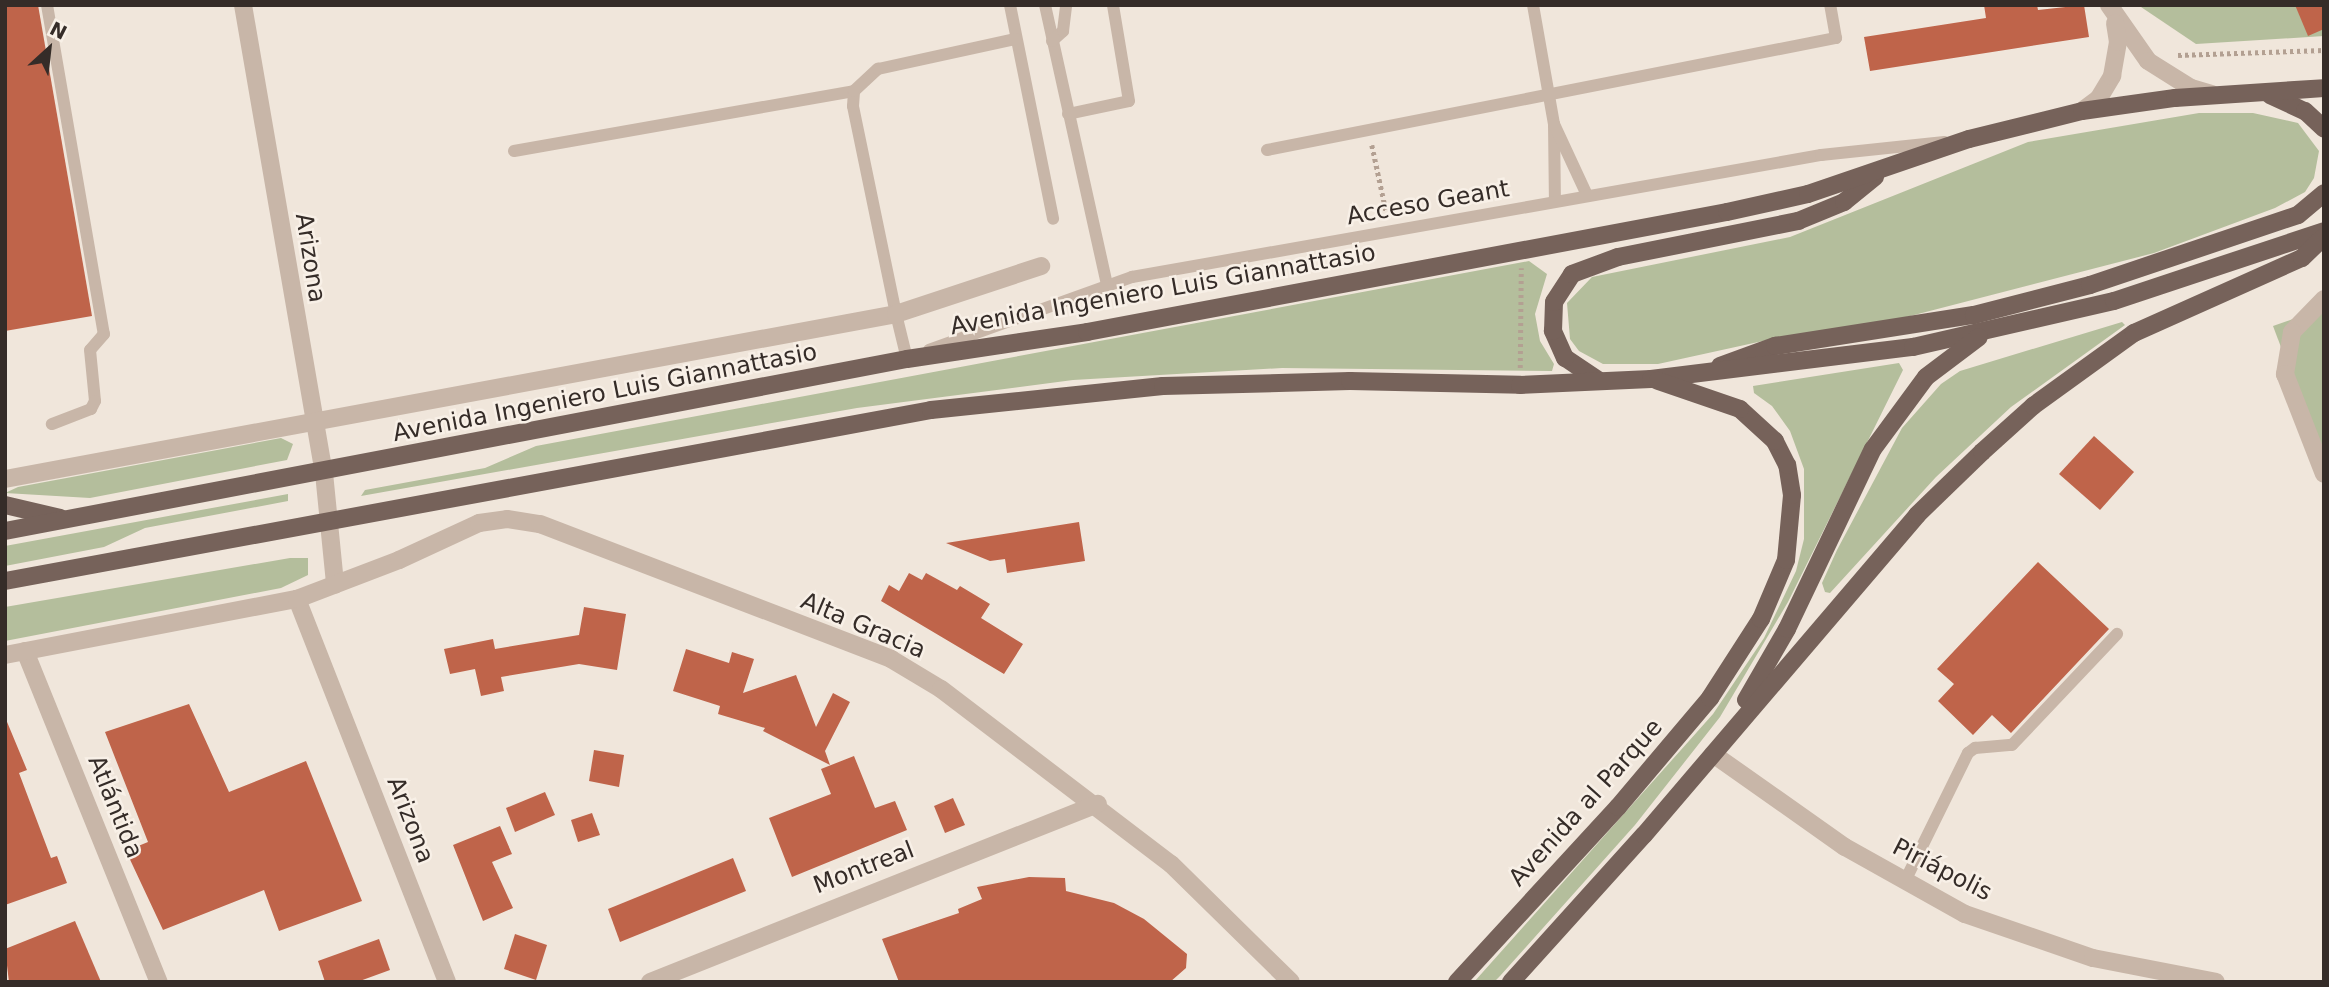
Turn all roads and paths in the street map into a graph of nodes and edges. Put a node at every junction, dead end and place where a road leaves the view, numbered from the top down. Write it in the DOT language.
graph roads {
  1 [pos="47,5"];
  2 [pos="243,5"];
  3 [pos="1010,5"];
  4 [pos="1045,5"];
  5 [pos="1066,5"];
  6 [pos="1113,5"];
  7 [pos="1533,5"];
  8 [pos="1830,5"];
  9 [pos="2111,11"];
  10 [pos="1016,39"];
  11 [pos="1052,41"];
  12 [pos="2324,50"];
  13 [pos="2176,55"];
  14 [pos="2324,88"];
  15 [pos="854,91"];
  16 [pos="2266,94"];
  17 [pos="1548,95"];
  18 [pos="2216,95"];
  19 [pos="2082,111"];
  20 [pos="1068,114"];
  21 [pos="1554,124"];
  22 [pos="2324,129"];
  23 [pos="1368,130"];
  24 [pos="1969,139"];
  25 [pos="1267,150"];
  26 [pos="514,151"];
  27 [pos="1883,170"];
  28 [pos="2324,193"];
  29 [pos="1587,195"];
  30 [pos="1555,201"];
  31 [pos="1053,219"];
  32 [pos="1390,231"];
  33 [pos="2324,231"];
  34 [pos="2324,237"];
  35 [pos="1521,249"];
  36 [pos="1041,266"];
  37 [pos="1107,285"];
  38 [pos="2043,298"];
  39 [pos="2324,299"];
  40 [pos="896,314"];
  41 [pos="1984,333"];
  42 [pos="907,359"];
  43 [pos="1707,372"];
  44 [pos="1651,379"];
  45 [pos="1601,382"];
  46 [pos="1520,384"];
  47 [pos="312,420"];
  48 [pos="52,424"];
  49 [pos="324,473"];
  50 [pos="2324,474"];
  51 [pos="5,479"];
  52 [pos="5,505"];
  53 [pos="327,518"];
  54 [pos="68,520"];
  55 [pos="5,531"];
  56 [pos="5,581"];
  57 [pos="335,584"];
  58 [pos="297,599"];
  59 [pos="2117,634"];
  60 [pos="24,651"];
  61 [pos="5,654"];
  62 [pos="1713,754"];
  63 [pos="1098,804"];
  64 [pos="1905,880"];
  65 [pos="159,982"];
  66 [pos="447,982"];
  67 [pos="650,982"];
  68 [pos="1291,982"];
  69 [pos="1457,982"];
  70 [pos="1511,982"];
  71 [pos="2216,982"];
  1 -- 48 [label="lane"];
  2 -- 47 [label="street, Arizona"];
  3 -- 10 [label="lane"];
  4 -- 11 [label="lane"];
  5 -- 11 [label="lane"];
  6 -- 20 [label="lane"];
  7 -- 17 [label="lane"];
  8 -- 17 [label="lane"];
  9 -- 18 [label="street"];
  9 -- 19 [label="street"];
  10 -- 15 [label="lane"];
  10 -- 31 [label="lane"];
  11 -- 20 [label="lane"];
  12 -- 13 [label="path"];
  14 -- 16 [label="main road, Avenida Ingeniero Luis Giannattasio"];
  15 -- 26 [label="lane"];
  15 -- 40 [label="lane"];
  16 -- 18 [label="main road, Avenida Ingeniero Luis Giannattasio"];
  16 -- 22 [label="main road"];
  17 -- 21 [label="lane"];
  17 -- 23 [label="lane"];
  18 -- 19 [label="main road, Avenida Ingeniero Luis Giannattasio"];
  19 -- 24 [label="main road, Avenida Ingeniero Luis Giannattasio"];
  20 -- 37 [label="lane"];
  21 -- 29 [label="lane"];
  21 -- 30 [label="lane"];
  23 -- 25 [label="lane"];
  23 -- 32 [label="path"];
  24 -- 27 [label="main road, Avenida Ingeniero Luis Giannattasio"];
  24 -- 29 [label="lane, Acceso Geant"];
  27 -- 35 [label="main road, Avenida Ingeniero Luis Giannattasio"];
  27 -- 45 [label="main road"];
  28 -- 38 [label="main road"];
  29 -- 30 [label="lane, Acceso Geant"];
  30 -- 32 [label="lane, Acceso Geant"];
  32 -- 37 [label="lane, Acceso Geant"];
  33 -- 41 [label="main road"];
  34 -- 62 [label="main road"];
  35 -- 42 [label="main road, Avenida Ingeniero Luis Giannattasio"];
  35 -- 46 [label="path"];
  36 -- 40 [label="street, Avenida Ingeniero Luis Giannattasio"];
  37 -- 42 [label="lane, Acceso Geant"];
  38 -- 41 [label="main road"];
  38 -- 43 [label="main road"];
  39 -- 50 [label="street"];
  40 -- 42 [label="lane"];
  40 -- 47 [label="street, Avenida Ingeniero Luis Giannattasio"];
  41 -- 43 [label="main road"];
  41 -- 62 [label="main road"];
  42 -- 49 [label="main road, Avenida Ingeniero Luis Giannattasio"];
  43 -- 44 [label="main road"];
  44 -- 45 [label="main road"];
  44 -- 69 [label="main road, Avenida al Parque"];
  45 -- 46 [label="main road"];
  46 -- 53 [label="main road"];
  47 -- 49 [label="street, Arizona"];
  47 -- 51 [label="street, Avenida Ingeniero Luis Giannattasio"];
  49 -- 53 [label="street, Arizona"];
  49 -- 54 [label="main road, Avenida Ingeniero Luis Giannattasio"];
  52 -- 54 [label="main road"];
  53 -- 56 [label="main road"];
  53 -- 57 [label="street, Arizona"];
  54 -- 55 [label="main road, Avenida Ingeniero Luis Giannattasio"];
  57 -- 58 [label="street"];
  57 -- 63 [label="street, Alta Gracia"];
  58 -- 60 [label="street"];
  58 -- 66 [label="street, Arizona"];
  59 -- 64 [label="lane"];
  60 -- 61 [label="street"];
  60 -- 65 [label="street, Atlántida"];
  62 -- 64 [label="street, Piriápolis"];
  62 -- 70 [label="main road"];
  63 -- 67 [label="street, Montreal"];
  63 -- 68 [label="street, Alta Gracia"];
  64 -- 71 [label="street, Piriápolis"];
}
